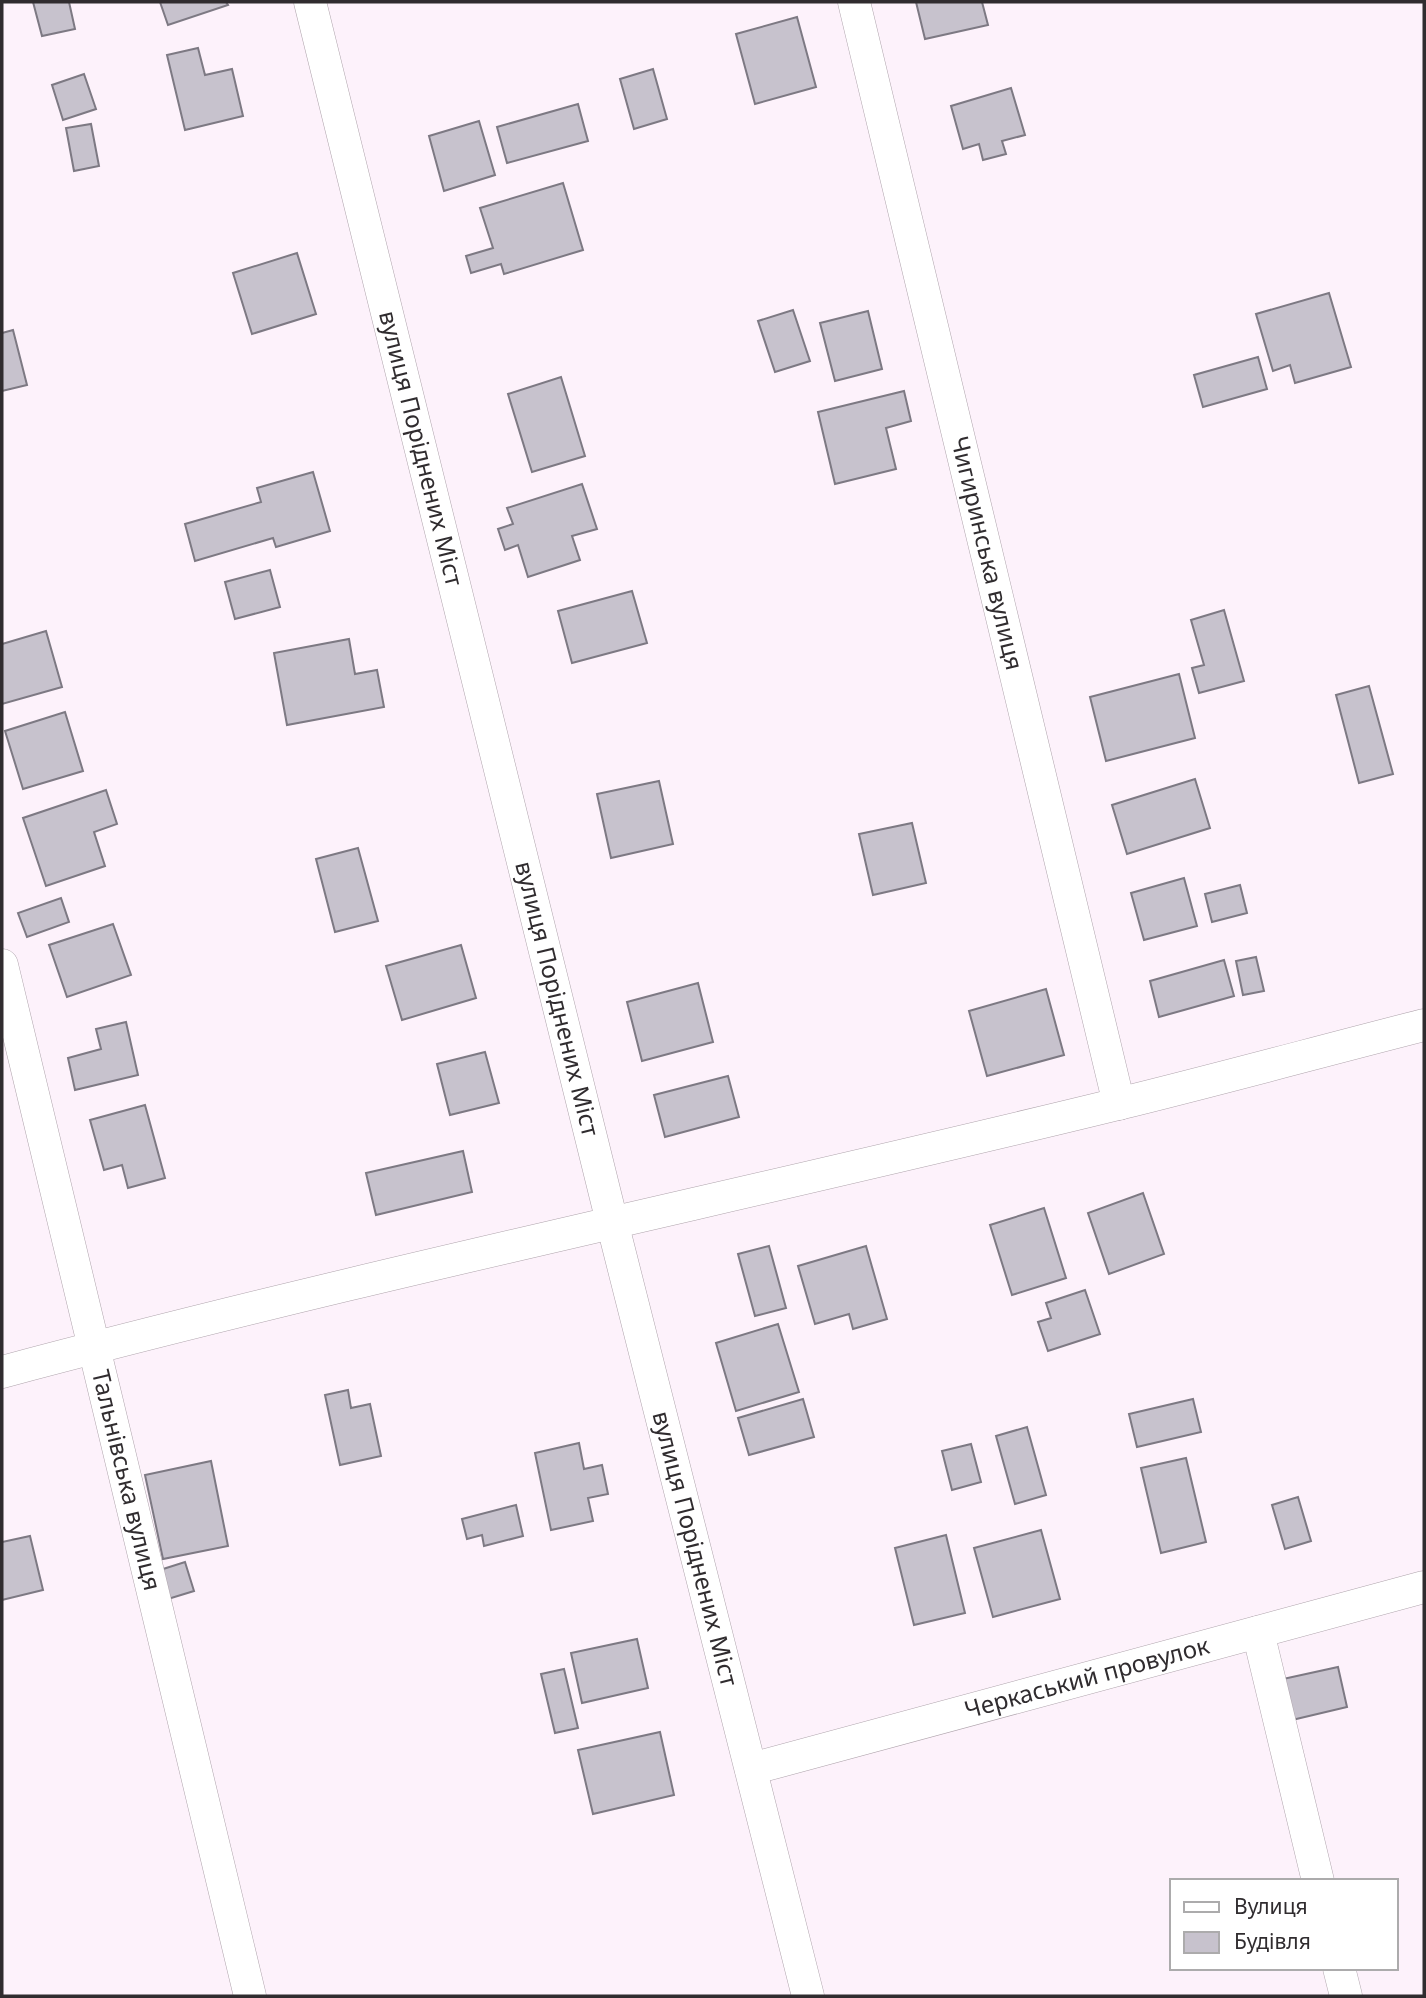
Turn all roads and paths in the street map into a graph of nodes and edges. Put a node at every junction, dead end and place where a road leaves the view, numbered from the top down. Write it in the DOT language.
graph roads {
  1 [pos="310,2"];
  2 [pos="854,2"];
  3 [pos="2,965"];
  4 [pos="1424,1025"];
  5 [pos="1119,1104"];
  6 [pos="612,1222"];
  7 [pos="93,1348"];
  8 [pos="2,1372"];
  9 [pos="1424,1587"];
  10 [pos="1258,1632"];
  11 [pos="751,1769"];
  12 [pos="1318,1879"];
  13 [pos="1340,1970"];
  14 [pos="250,1996"];
  15 [pos="808,1996"];
  16 [pos="1346,1996"];
  1 -- 6 [label="street, вулиця Поріднених Міст"];
  2 -- 5 [label="street, Чигиринська вулиця"];
  3 -- 7 [label="street, Тальнівська вулиця"];
  4 -- 5 [label="street"];
  5 -- 6 [label="street"];
  6 -- 7 [label="street"];
  6 -- 11 [label="street, вулиця Поріднених Міст"];
  7 -- 8 [label="street"];
  7 -- 14 [label="street, Тальнівська вулиця"];
  9 -- 10 [label="street, Черкаський провулок"];
  10 -- 11 [label="street, Черкаський провулок"];
  10 -- 12 [label="street"];
  11 -- 15 [label="street, вулиця Поріднених Міст"];
  13 -- 16 [label="street"];
}
